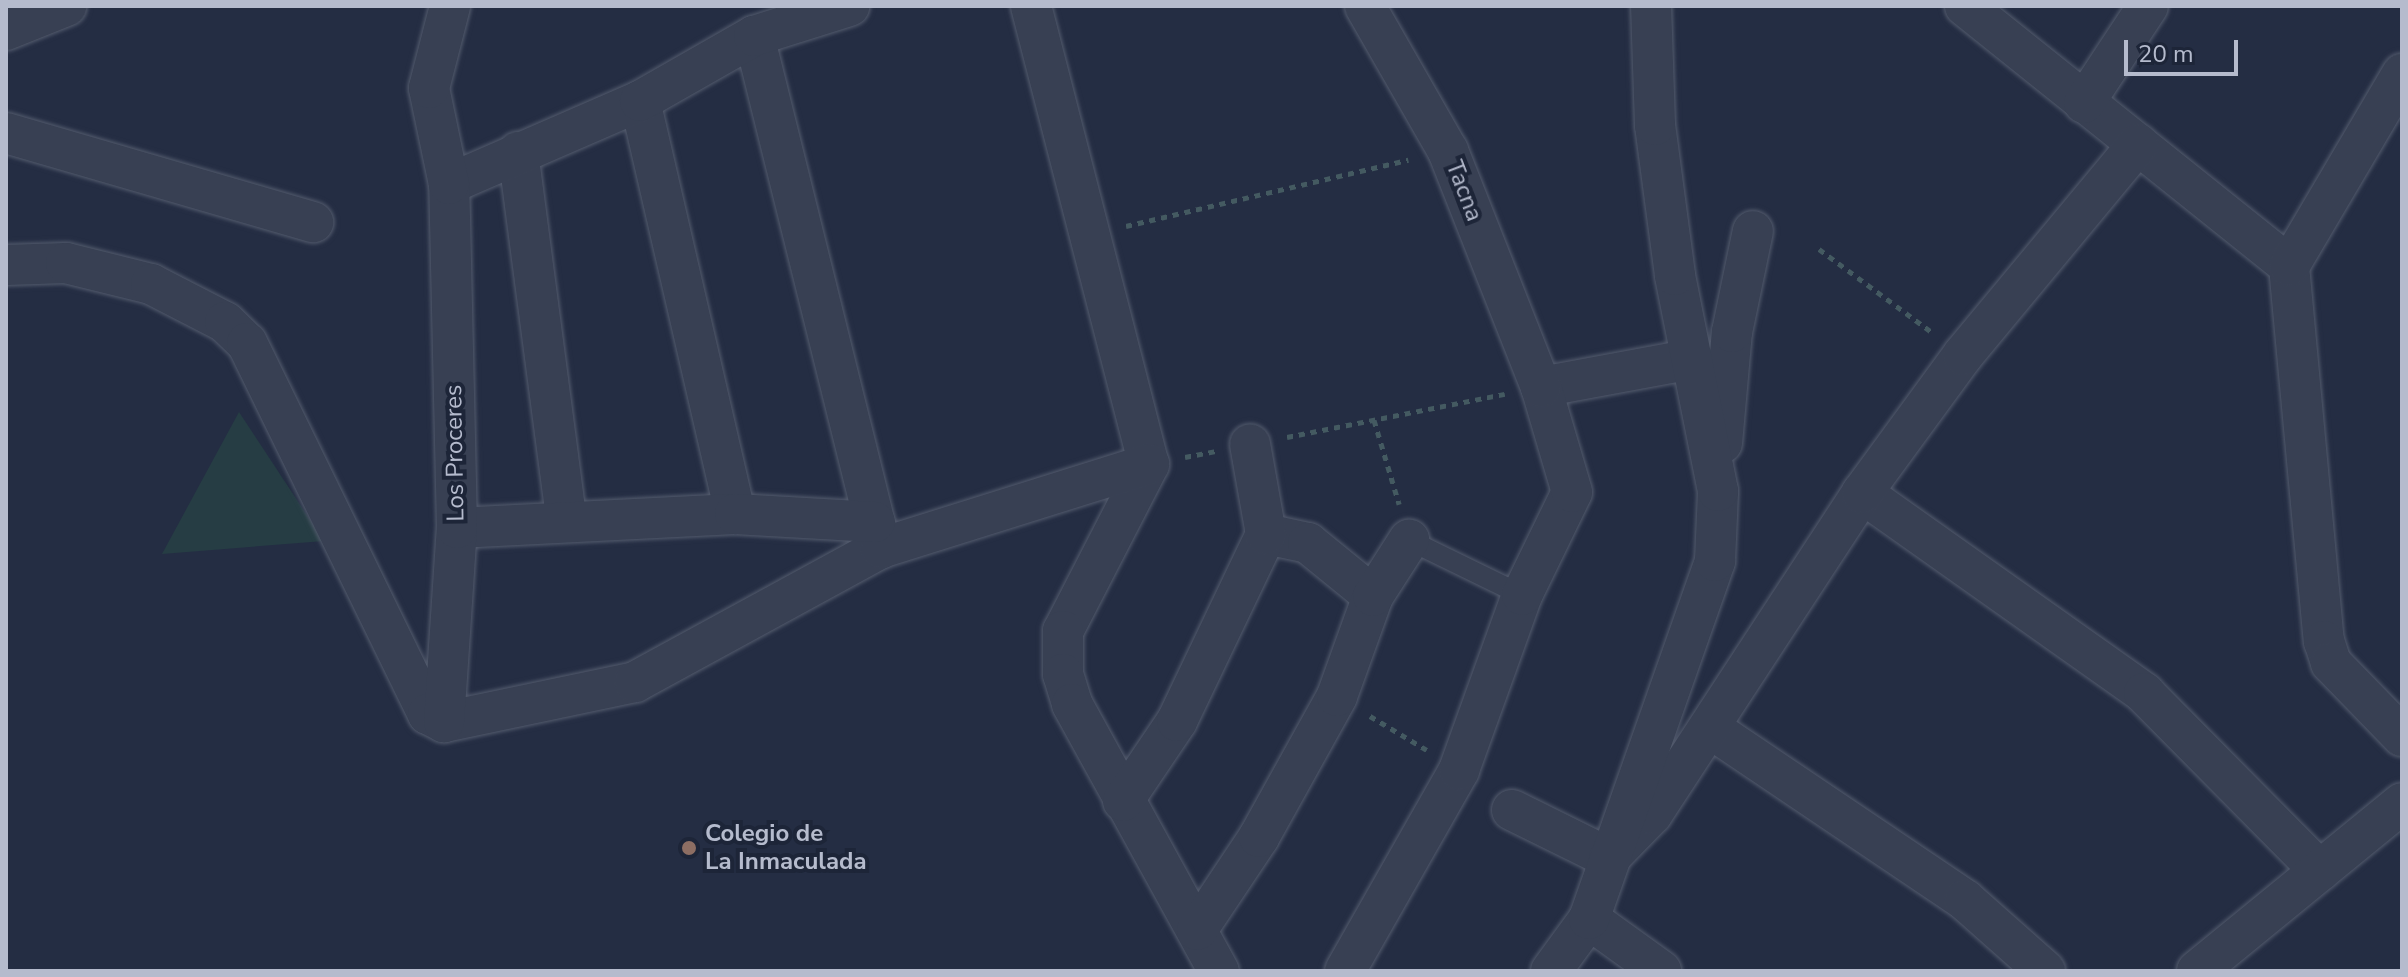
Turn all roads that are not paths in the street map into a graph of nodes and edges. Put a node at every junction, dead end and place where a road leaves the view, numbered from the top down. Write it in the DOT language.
graph roads {
  1 [pos="66,6"];
  2 [pos="450,6"];
  3 [pos="849,6"];
  4 [pos="1031,6"];
  5 [pos="1365,6"];
  6 [pos="1651,6"];
  7 [pos="1965,6"];
  8 [pos="2148,6"];
  9 [pos="6,30"];
  10 [pos="754,36"];
  11 [pos="2402,74"];
  12 [pos="640,101"];
  13 [pos="2084,103"];
  14 [pos="6,133"];
  15 [pos="2138,144"];
  16 [pos="518,152"];
  17 [pos="449,184"];
  18 [pos="313,222"];
  19 [pos="1753,231"];
  20 [pos="6,265"];
  21 [pos="2289,266"];
  22 [pos="1692,359"];
  23 [pos="1541,387"];
  24 [pos="1250,444"];
  25 [pos="1149,464"];
  26 [pos="1718,491"];
  27 [pos="1862,493"];
  28 [pos="735,514"];
  29 [pos="566,518"];
  30 [pos="457,528"];
  31 [pos="1266,534"];
  32 [pos="878,535"];
  33 [pos="1409,540"];
  34 [pos="1522,595"];
  35 [pos="1373,596"];
  36 [pos="444,722"];
  37 [pos="1713,730"];
  38 [pos="2402,736"];
  39 [pos="1123,801"];
  40 [pos="2402,803"];
  41 [pos="1512,810"];
  42 [pos="1609,858"];
  43 [pos="2320,871"];
  44 [pos="1589,919"];
  45 [pos="1197,930"];
  46 [pos="1219,971"];
  47 [pos="1345,971"];
  48 [pos="1551,971"];
  49 [pos="1661,971"];
  50 [pos="2045,971"];
  51 [pos="2197,971"];
  1 -- 9 [label="street"];
  2 -- 17 [label="street, Los Proceres"];
  3 -- 10 [label="street"];
  4 -- 25 [label="street"];
  5 -- 23 [label="street, Tacna"];
  6 -- 22 [label="street"];
  7 -- 13 [label="street"];
  8 -- 13 [label="street"];
  10 -- 12 [label="street"];
  10 -- 32 [label="street"];
  11 -- 21 [label="street"];
  12 -- 16 [label="street"];
  12 -- 28 [label="street"];
  13 -- 15 [label="street"];
  14 -- 18 [label="street"];
  15 -- 21 [label="street"];
  15 -- 27 [label="street"];
  16 -- 17 [label="street"];
  16 -- 29 [label="street"];
  17 -- 30 [label="street, Los Proceres"];
  19 -- 26 [label="street"];
  20 -- 36 [label="street"];
  21 -- 38 [label="street"];
  22 -- 23 [label="street"];
  22 -- 26 [label="street"];
  23 -- 34 [label="street, Tacna"];
  24 -- 31 [label="street"];
  25 -- 32 [label="street"];
  25 -- 39 [label="street"];
  26 -- 42 [label="street"];
  27 -- 37 [label="street"];
  27 -- 43 [label="street"];
  28 -- 29 [label="street"];
  28 -- 32 [label="street"];
  29 -- 30 [label="street"];
  30 -- 36 [label="street, Los Proceres"];
  31 -- 35 [label="street"];
  31 -- 39 [label="street"];
  32 -- 36 [label="street"];
  33 -- 34 [label="lane"];
  33 -- 35 [label="street"];
  34 -- 47 [label="street, Tacna"];
  35 -- 45 [label="street"];
  37 -- 42 [label="street"];
  37 -- 50 [label="street"];
  39 -- 45 [label="street"];
  40 -- 43 [label="street"];
  41 -- 42 [label="street"];
  42 -- 44 [label="street"];
  43 -- 51 [label="street"];
  44 -- 48 [label="street"];
  44 -- 49 [label="street"];
  45 -- 46 [label="street"];
}
